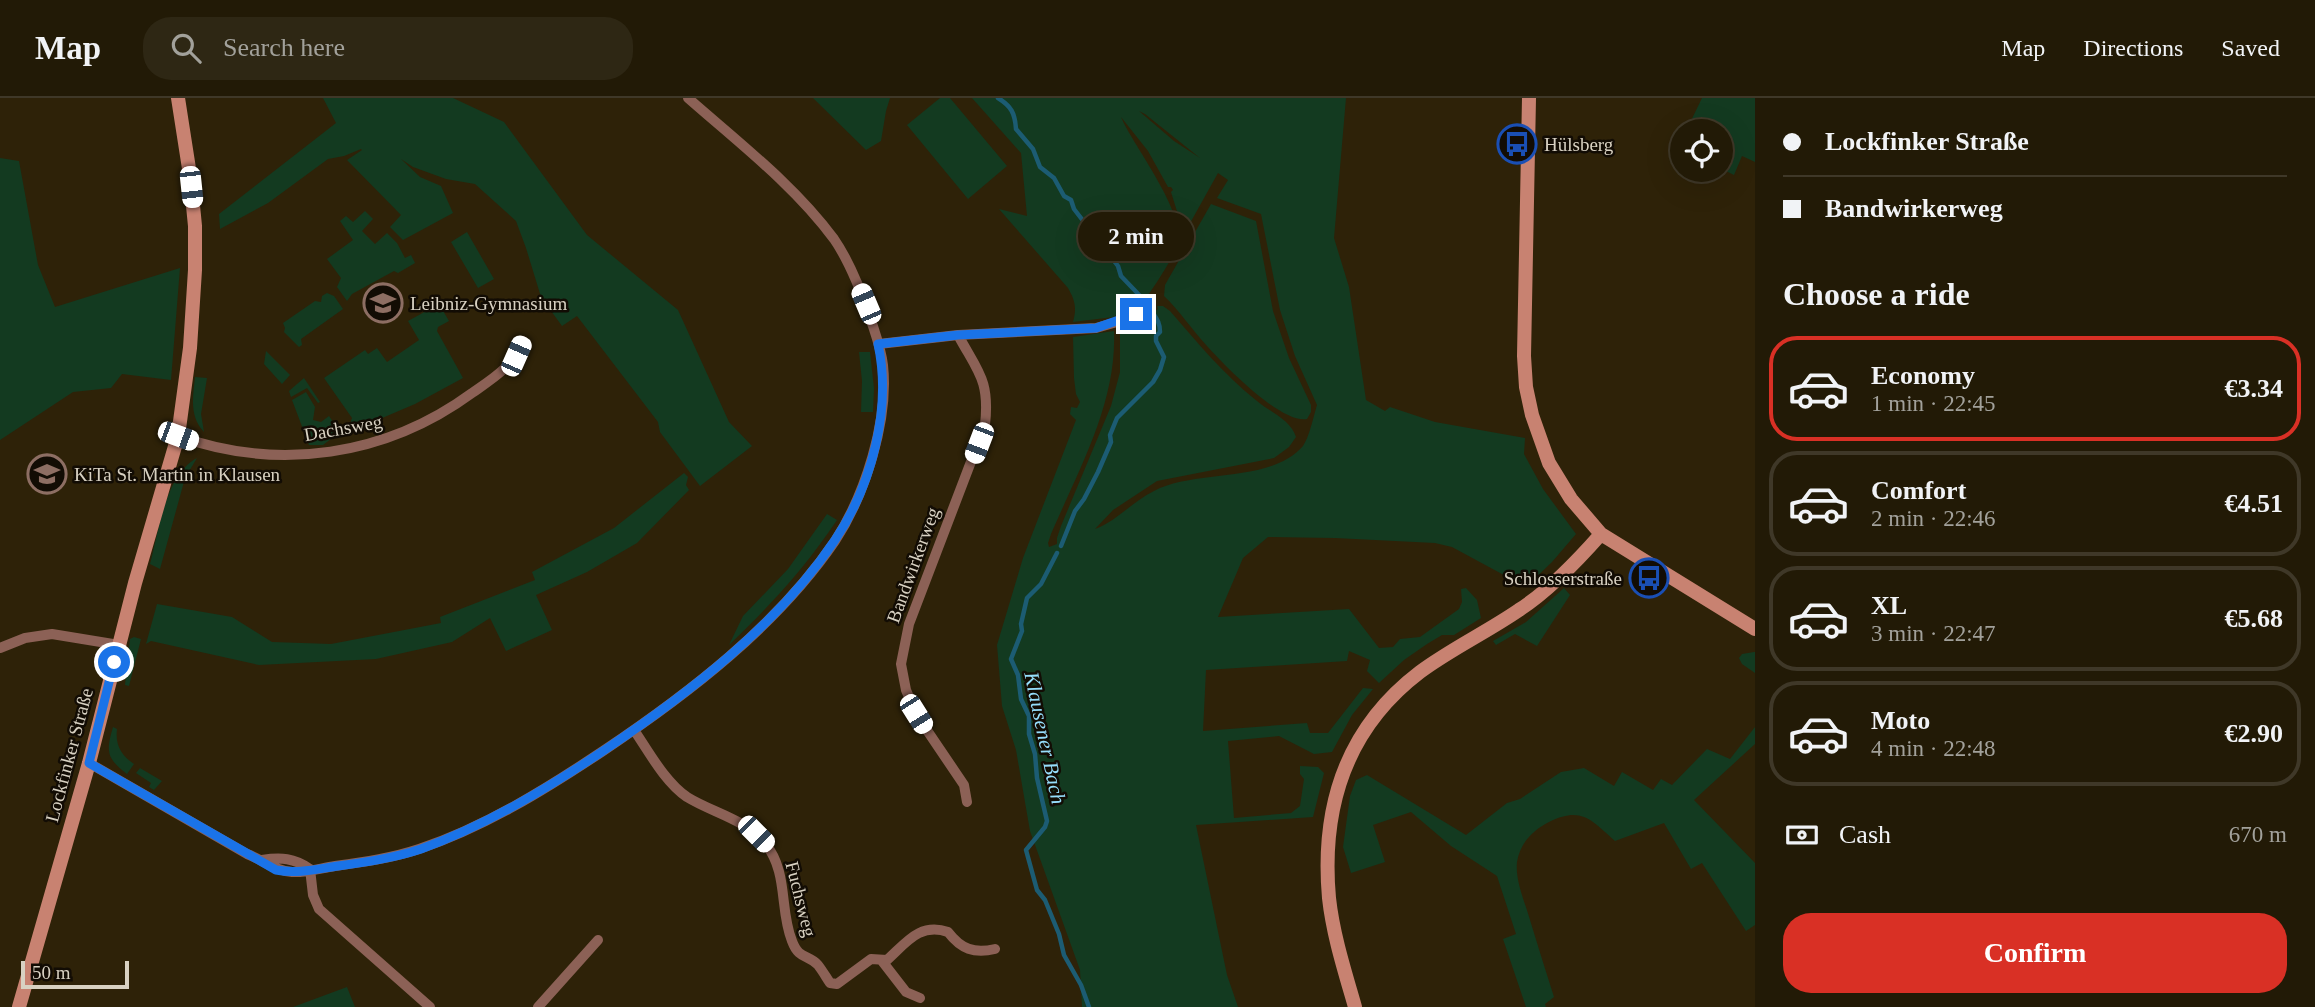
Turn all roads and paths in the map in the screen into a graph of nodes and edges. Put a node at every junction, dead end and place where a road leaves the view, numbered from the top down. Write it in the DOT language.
graph roads {
  1 [pos="178,98"];
  2 [pos="688,98"];
  3 [pos="1529,98"];
  4 [pos="1140,311"];
  5 [pos="958,335"];
  6 [pos="523,341"];
  7 [pos="878,344"];
  8 [pos="178,436"];
  9 [pos="1601,534"];
  10 [pos="1755,629"];
  11 [pos="119,645"];
  12 [pos="0,648"];
  13 [pos="634,730"];
  14 [pos="89,763"];
  15 [pos="967,802"];
  16 [pos="310,869"];
  17 [pos="598,940"];
  18 [pos="995,948"];
  19 [pos="881,961"];
  20 [pos="920,998"];
  21 [pos="19,1007"];
  22 [pos="430,1007"];
  23 [pos="538,1007"];
  24 [pos="1355,1007"];
  1 -- 8 [label="street, Lockfinker Straße"];
  2 -- 7 [label="street"];
  3 -- 9 [label="street"];
  4 -- 5 [label="street"];
  5 -- 7 [label="street"];
  5 -- 15 [label="street, Bandwirkerweg"];
  6 -- 8 [label="street, Dachsweg"];
  7 -- 13 [label="street"];
  8 -- 11 [label="street, Lockfinker Straße"];
  9 -- 10 [label="street"];
  9 -- 24 [label="street"];
  11 -- 12 [label="street"];
  11 -- 14 [label="street, Lockfinker Straße"];
  13 -- 16 [label="street"];
  13 -- 19 [label="street, Fuchsweg"];
  14 -- 16 [label="street"];
  14 -- 21 [label="street, Lockfinker Straße"];
  16 -- 22 [label="street"];
  17 -- 23 [label="street"];
  18 -- 19 [label="street, Fuchsweg"];
  19 -- 20 [label="street"];
}
